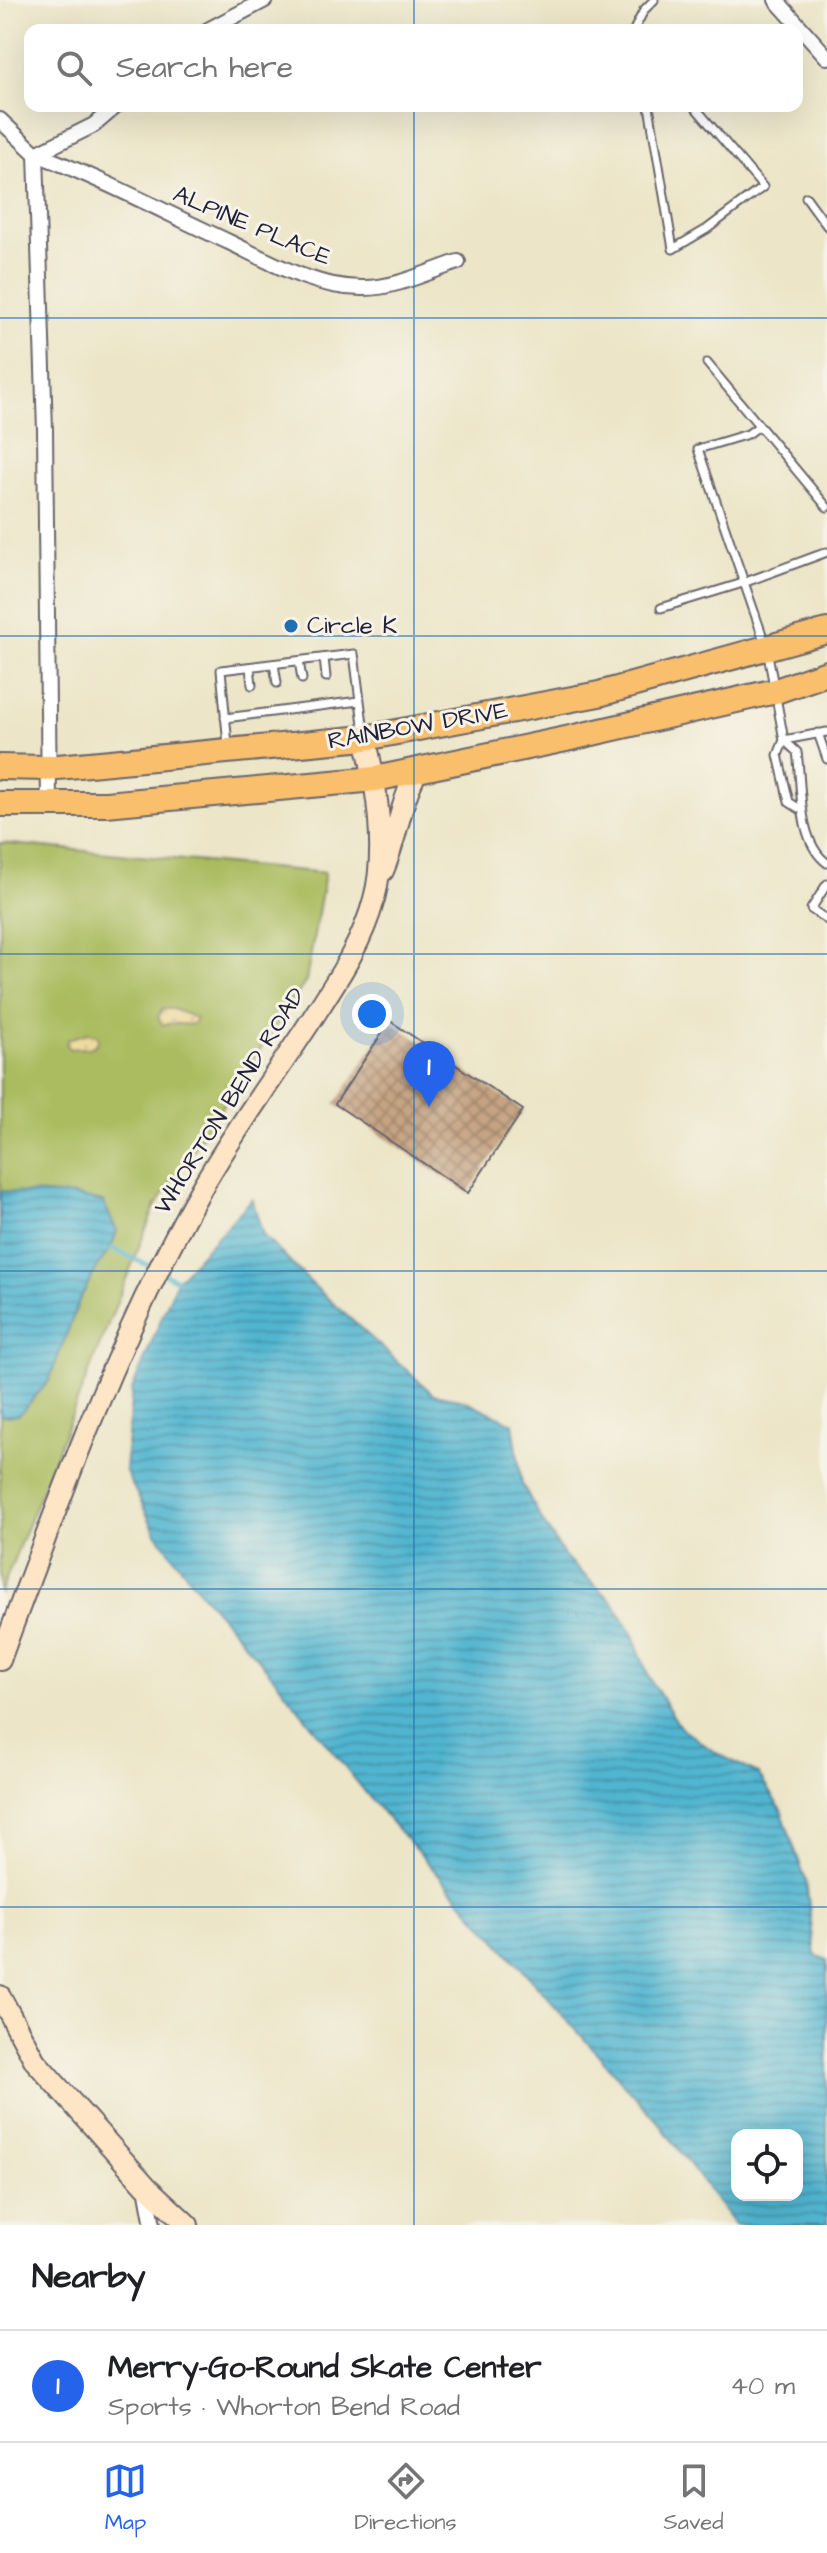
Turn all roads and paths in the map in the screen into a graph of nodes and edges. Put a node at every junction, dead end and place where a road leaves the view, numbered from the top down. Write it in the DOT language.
graph roads {
  1 [pos="265,0"];
  2 [pos="654,0"];
  3 [pos="776,0"];
  4 [pos="219,24"];
  5 [pos="637,24"];
  6 [pos="797,24"];
  7 [pos="803,30"];
  8 [pos="827,57"];
  9 [pos="109,112"];
  10 [pos="650,112"];
  11 [pos="699,112"];
  12 [pos="0,120"];
  13 [pos="36,154"];
  14 [pos="806,197"];
  15 [pos="827,226"];
  16 [pos="458,262"];
  17 [pos="707,363"];
  18 [pos="759,426"];
  19 [pos="827,507"];
  20 [pos="827,552"];
  21 [pos="743,583"];
  22 [pos="661,608"];
  23 [pos="827,631"];
  24 [pos="767,649"];
  25 [pos="324,658"];
  26 [pos="299,661"];
  27 [pos="274,664"];
  28 [pos="250,667"];
  29 [pos="827,673"];
  30 [pos="326,677"];
  31 [pos="302,679"];
  32 [pos="277,683"];
  33 [pos="252,685"];
  34 [pos="776,691"];
  35 [pos="359,701"];
  36 [pos="225,718"];
  37 [pos="823,732"];
  38 [pos="365,738"];
  39 [pos="784,740"];
  40 [pos="229,753"];
  41 [pos="827,759"];
  42 [pos="0,767"];
  43 [pos="47,768"];
  44 [pos="418,770"];
  45 [pos="375,779"];
  46 [pos="0,804"];
  47 [pos="49,804"];
  48 [pos="800,809"];
  49 [pos="827,863"];
  50 [pos="378,882"];
  51 [pos="827,884"];
  52 [pos="827,920"];
  53 [pos="0,1660"];
  54 [pos="0,1996"];
  55 [pos="146,2186"];
  56 [pos="153,2225"];
  57 [pos="188,2225"];
  1 -- 4 [label="street"];
  2 -- 5 [label="lane"];
  3 -- 6 [label="street"];
  7 -- 8 [label="street"];
  9 -- 13 [label="street"];
  10 -- 11 [label="lane"];
  12 -- 13 [label="street"];
  13 -- 16 [label="street, ALPINE PLACE"];
  13 -- 43 [label="street"];
  14 -- 15 [label="lane"];
  17 -- 18 [label="lane"];
  18 -- 19 [label="lane"];
  18 -- 21 [label="lane"];
  20 -- 21 [label="lane"];
  21 -- 22 [label="lane"];
  21 -- 24 [label="lane"];
  23 -- 24 [label="main road, RAINBOW DRIVE"];
  24 -- 34 [label="lane"];
  24 -- 38 [label="main road, RAINBOW DRIVE"];
  25 -- 26 [label="lane"];
  25 -- 30 [label="lane"];
  25 -- 35 [label="lane"];
  26 -- 27 [label="lane"];
  26 -- 31 [label="lane"];
  27 -- 28 [label="lane"];
  27 -- 32 [label="lane"];
  28 -- 33 [label="lane"];
  28 -- 36 [label="lane"];
  29 -- 34 [label="main road, RAINBOW DRIVE"];
  34 -- 39 [label="lane"];
  34 -- 44 [label="main road, RAINBOW DRIVE"];
  35 -- 36 [label="lane"];
  35 -- 38 [label="lane"];
  36 -- 40 [label="lane"];
  37 -- 39 [label="lane"];
  37 -- 41 [label="lane"];
  38 -- 40 [label="main road, RAINBOW DRIVE"];
  38 -- 45 [label="main road, WHORTON BEND ROAD"];
  39 -- 48 [label="lane"];
  39 -- 48 [label="lane"];
  40 -- 43 [label="main road, RAINBOW DRIVE"];
  42 -- 43 [label="main road, RAINBOW DRIVE"];
  43 -- 47 [label="street"];
  44 -- 45 [label="main road, RAINBOW DRIVE"];
  44 -- 50 [label="main road"];
  45 -- 47 [label="main road, RAINBOW DRIVE"];
  45 -- 50 [label="main road, WHORTON BEND ROAD"];
  46 -- 47 [label="main road, RAINBOW DRIVE"];
  48 -- 49 [label="lane"];
  50 -- 53 [label="main road, WHORTON BEND ROAD"];
  51 -- 52 [label="lane"];
  54 -- 55 [label="main road"];
  55 -- 56 [label="street"];
  55 -- 57 [label="main road"];
}
